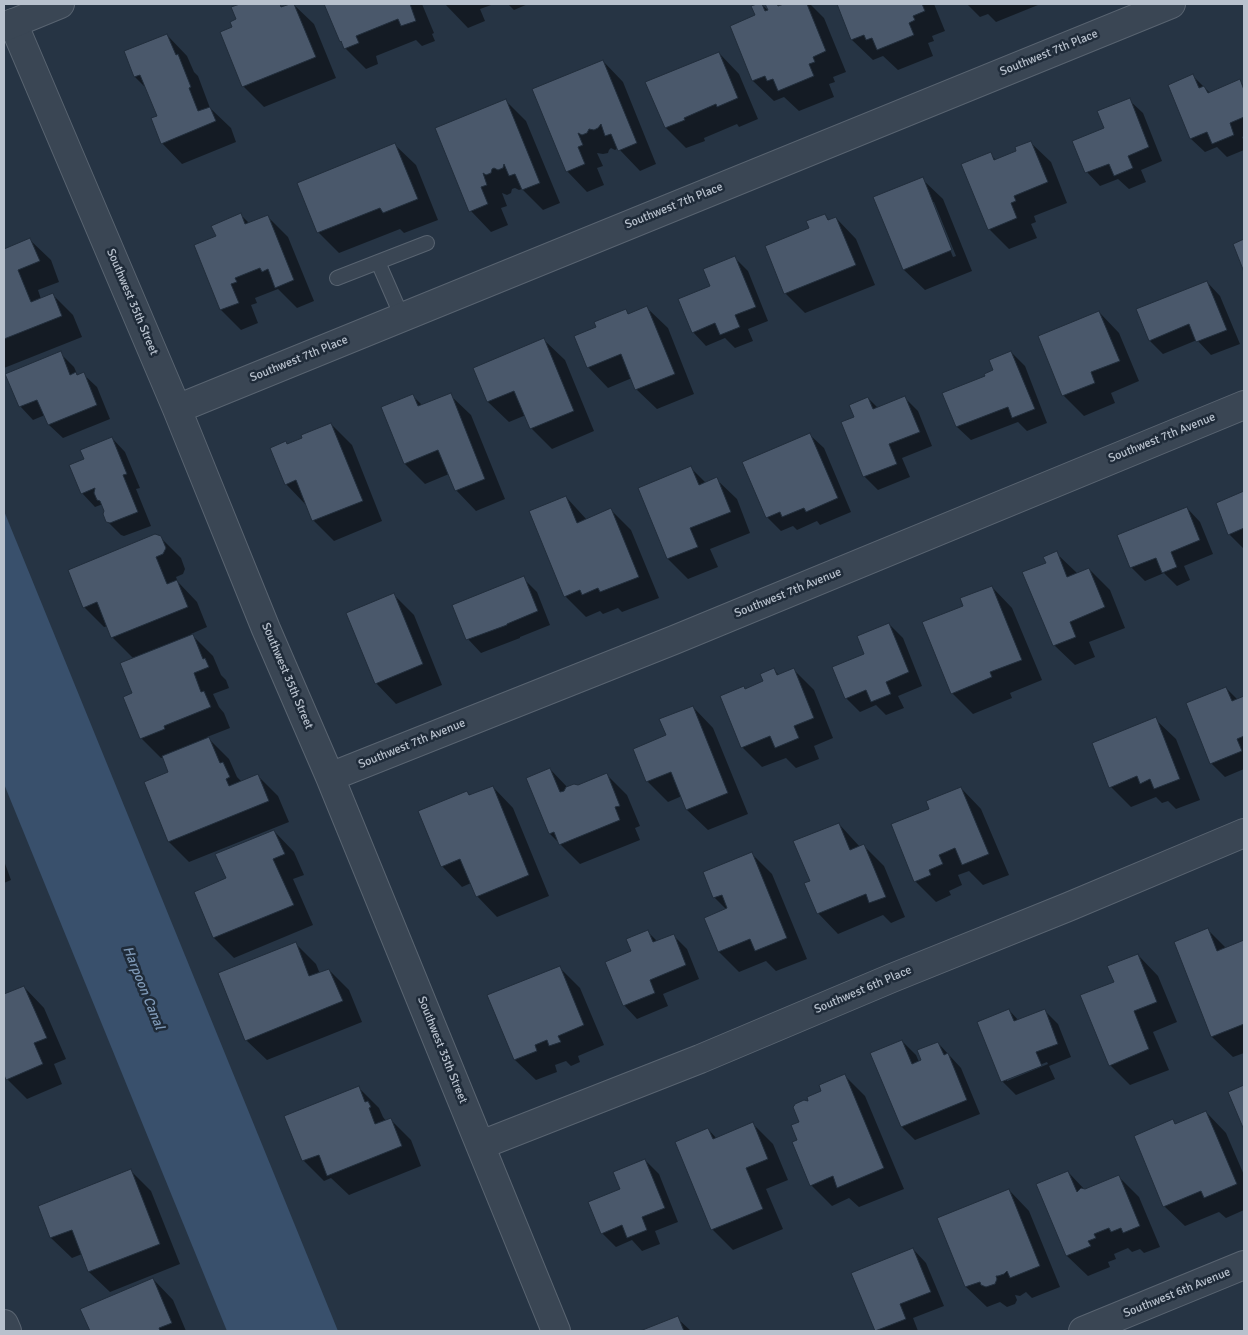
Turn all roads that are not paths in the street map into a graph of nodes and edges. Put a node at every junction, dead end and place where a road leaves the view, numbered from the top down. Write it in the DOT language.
graph roads {
  1 [pos="60,4"];
  2 [pos="1171,4"];
  3 [pos="1115,14"];
  4 [pos="8,18"];
  5 [pos="427,243"];
  6 [pos="378,262"];
  7 [pos="337,278"];
  8 [pos="402,317"];
  9 [pos="1244,405"];
  10 [pos="177,409"];
  11 [pos="330,777"];
  12 [pos="1244,833"];
  13 [pos="481,1145"];
  14 [pos="1244,1265"];
  15 [pos="4,1324"];
  16 [pos="7,1331"];
  17 [pos="556,1331"];
  18 [pos="1082,1331"];
  1 -- 4 [label="street"];
  2 -- 3 [label="street, Southwest 7th Place"];
  3 -- 8 [label="street, Southwest 7th Place"];
  4 -- 10 [label="street, Southwest 35th Street"];
  5 -- 6 [label="lane"];
  6 -- 7 [label="lane"];
  6 -- 8 [label="lane"];
  8 -- 10 [label="street, Southwest 7th Place"];
  9 -- 11 [label="street, Southwest 7th Avenue"];
  10 -- 11 [label="street, Southwest 35th Street"];
  11 -- 13 [label="street, Southwest 35th Street"];
  12 -- 13 [label="street, Southwest 6th Place"];
  13 -- 17 [label="street, Southwest 35th Street"];
  14 -- 18 [label="street, Southwest 6th Avenue"];
  15 -- 16 [label="street"];
}
